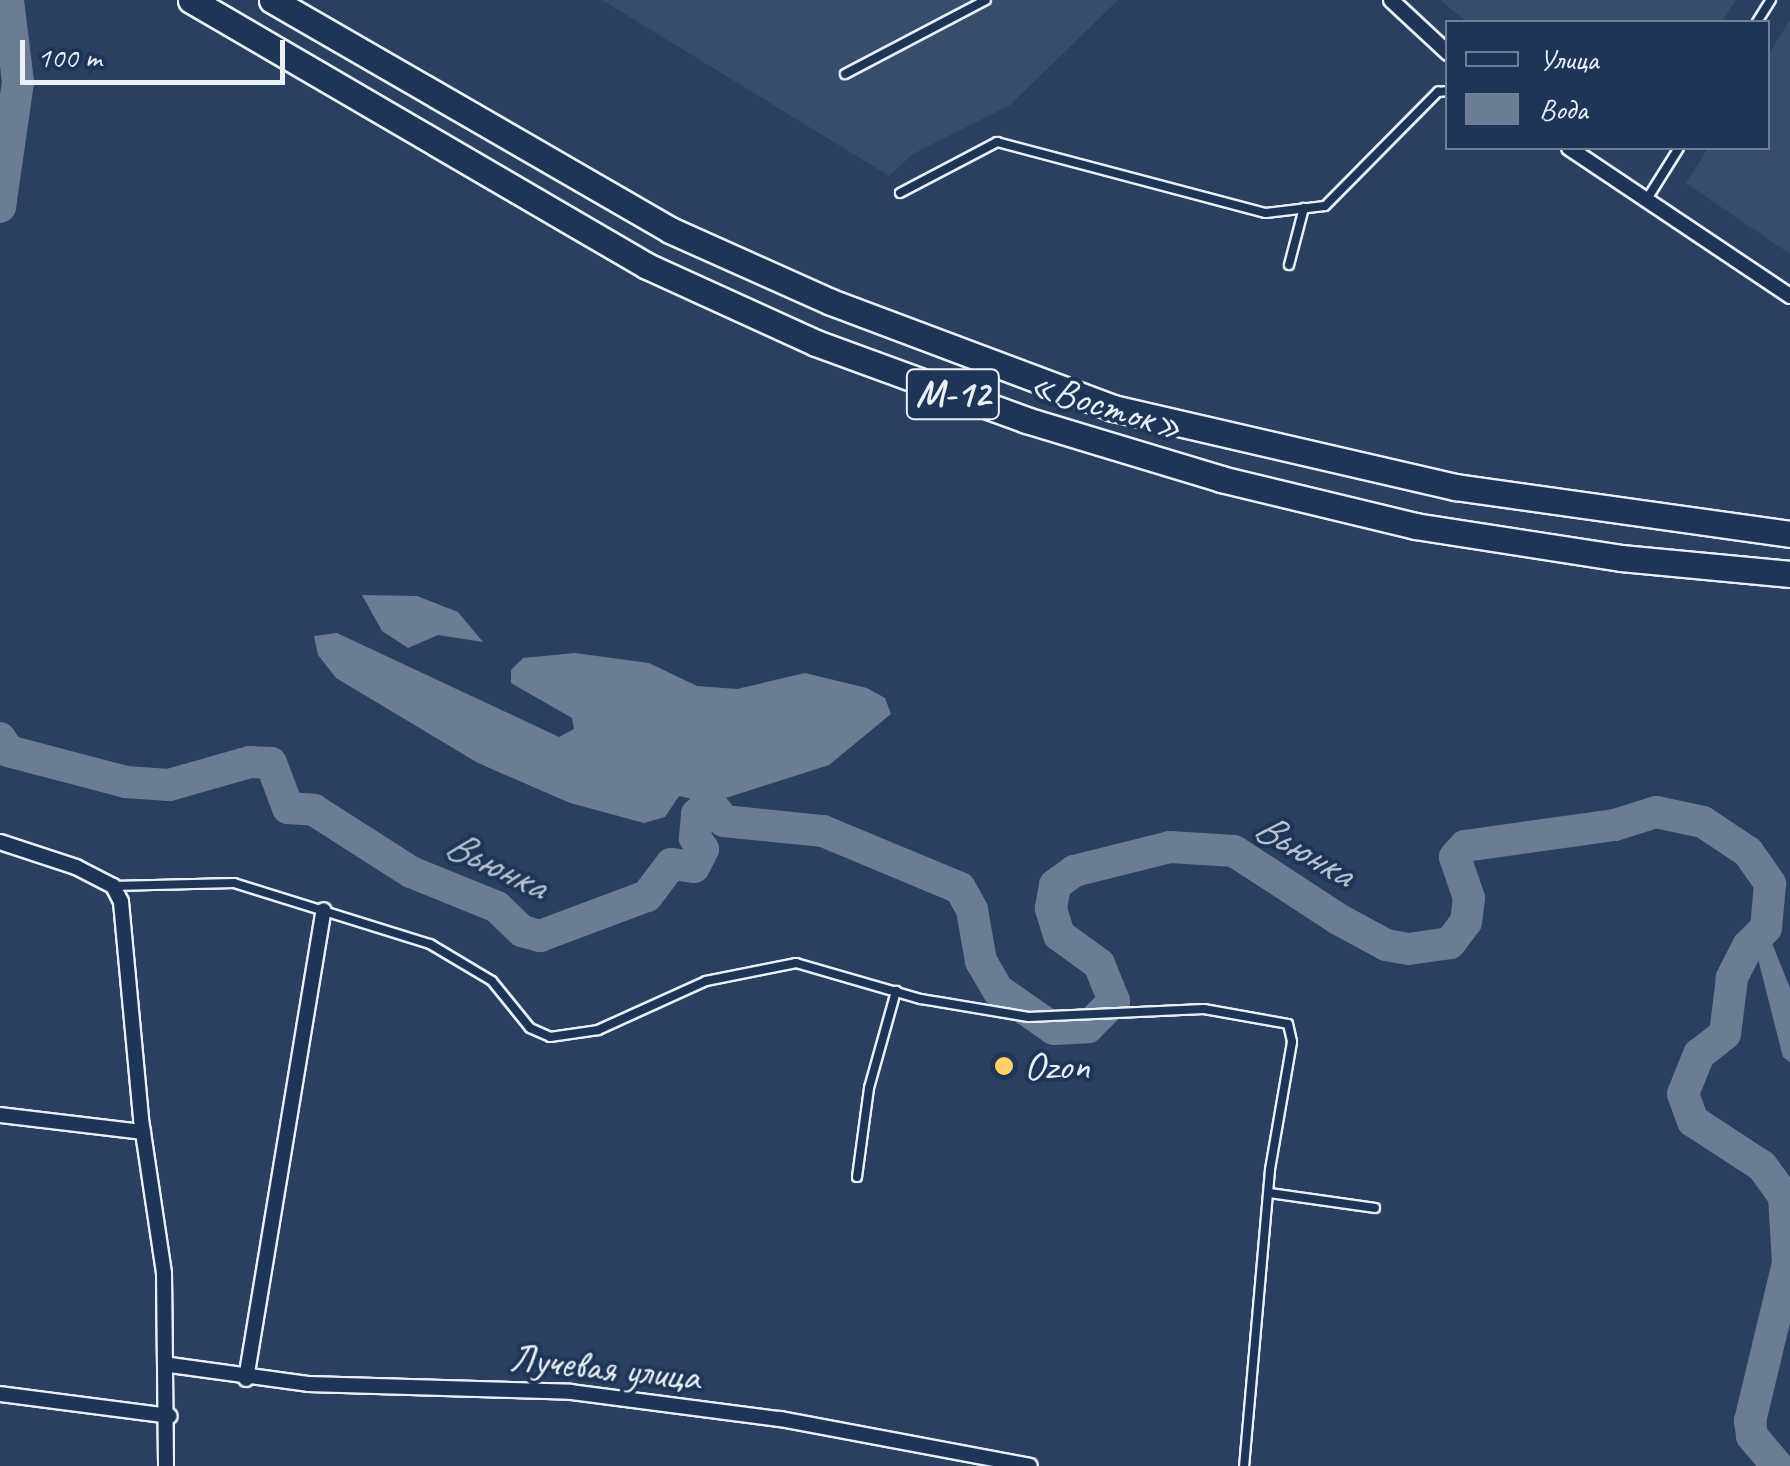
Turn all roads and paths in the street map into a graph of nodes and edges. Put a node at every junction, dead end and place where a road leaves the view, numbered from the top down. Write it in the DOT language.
graph roads {
  1 [pos="191,0"];
  2 [pos="272,0"];
  3 [pos="986,0"];
  4 [pos="1392,0"];
  5 [pos="1445,49"];
  6 [pos="845,74"];
  7 [pos="1445,91"];
  8 [pos="1573,150"];
  9 [pos="1679,150"];
  10 [pos="900,193"];
  11 [pos="1647,199"];
  12 [pos="1304,208"];
  13 [pos="1289,265"];
  14 [pos="1790,296"];
  15 [pos="1790,534"];
  16 [pos="1790,574"];
  17 [pos="0,842"];
  18 [pos="112,886"];
  19 [pos="324,910"];
  20 [pos="896,990"];
  21 [pos="0,1115"];
  22 [pos="143,1132"];
  23 [pos="857,1177"];
  24 [pos="1270,1193"];
  25 [pos="1375,1208"];
  26 [pos="170,1366"];
  27 [pos="246,1379"];
  28 [pos="0,1394"];
  29 [pos="170,1416"];
  30 [pos="166,1466"];
  31 [pos="1030,1466"];
  32 [pos="1244,1466"];
  1 -- 16 [label="highway, «Восток» / М-12"];
  2 -- 15 [label="highway, «Восток» / М-12"];
  3 -- 6 [label="lane"];
  4 -- 5 [label="street"];
  7 -- 12 [label="lane"];
  8 -- 11 [label="street"];
  9 -- 11 [label="lane"];
  10 -- 12 [label="lane"];
  11 -- 14 [label="street"];
  12 -- 13 [label="lane"];
  17 -- 18 [label="street"];
  18 -- 19 [label="lane"];
  18 -- 22 [label="street"];
  19 -- 20 [label="lane"];
  19 -- 27 [label="street"];
  20 -- 23 [label="lane"];
  20 -- 24 [label="lane"];
  21 -- 22 [label="street"];
  22 -- 26 [label="street"];
  24 -- 25 [label="lane"];
  24 -- 32 [label="lane"];
  26 -- 27 [label="street, Лучевая улица"];
  26 -- 29 [label="street"];
  27 -- 31 [label="street, Лучевая улица"];
  28 -- 29 [label="street"];
  29 -- 30 [label="street"];
}
